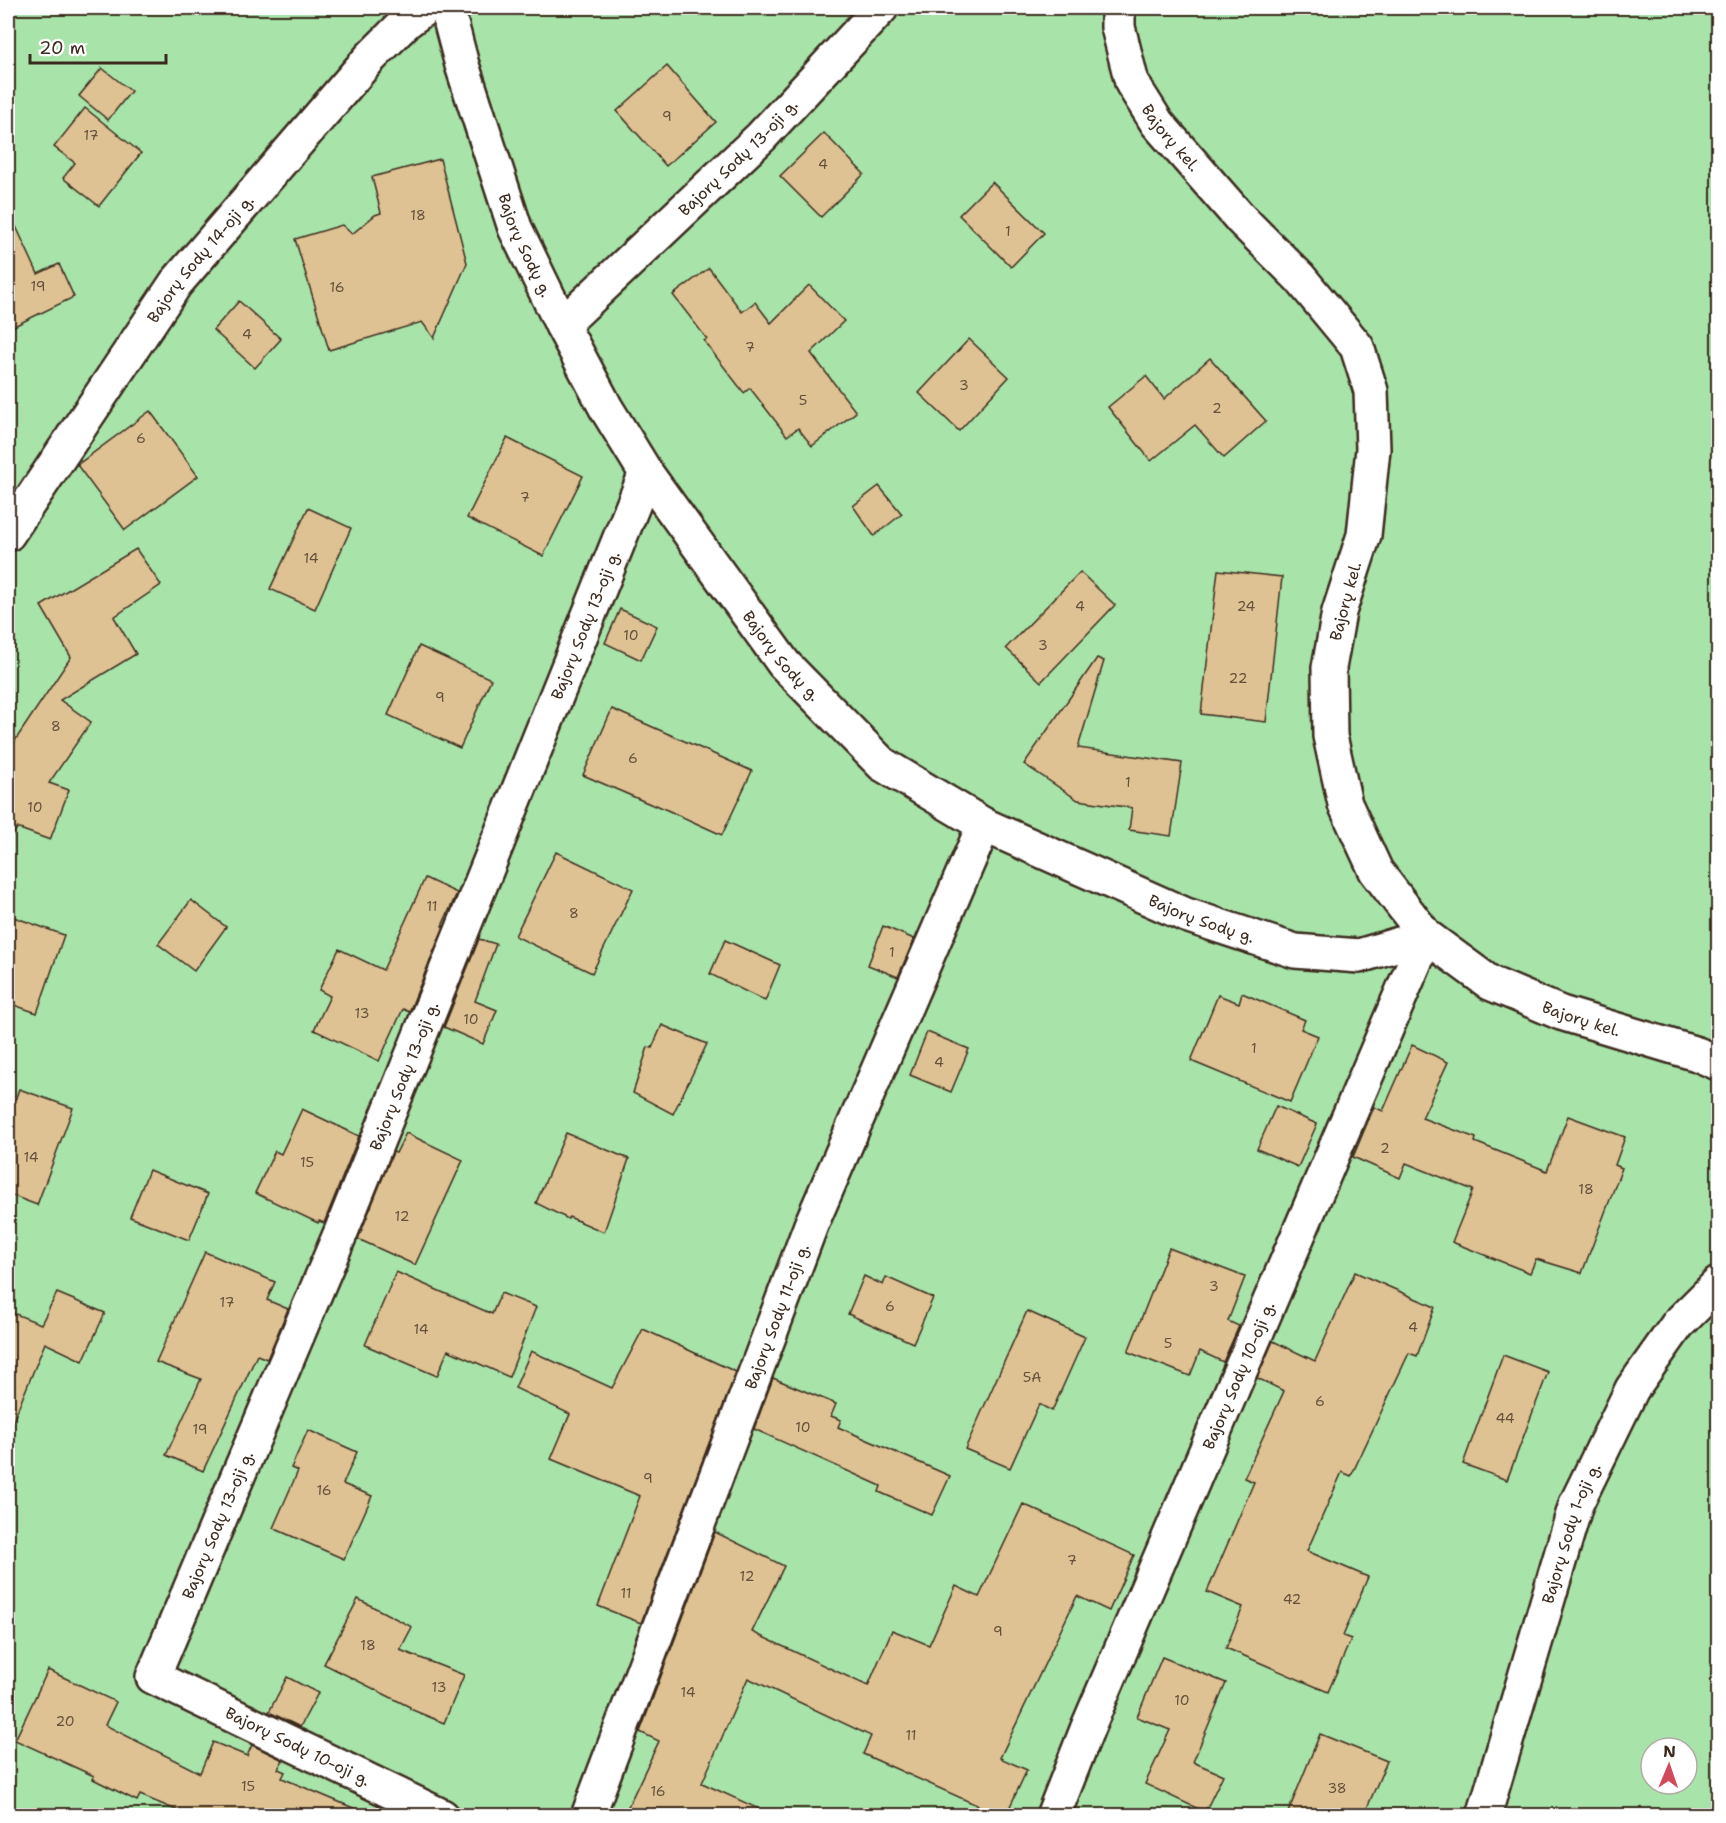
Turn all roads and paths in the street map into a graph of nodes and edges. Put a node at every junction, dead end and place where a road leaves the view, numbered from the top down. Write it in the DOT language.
graph roads {
  1 [pos="425,8"];
  2 [pos="447,8"];
  3 [pos="881,8"];
  4 [pos="1118,8"];
  5 [pos="562,325"];
  6 [pos="646,473"];
  7 [pos="8,534"];
  8 [pos="984,825"];
  9 [pos="1426,936"];
  10 [pos="1719,1063"];
  11 [pos="1719,1284"];
  12 [pos="153,1677"];
  13 [pos="442,1815"];
  14 [pos="588,1815"];
  15 [pos="1053,1815"];
  16 [pos="1484,1815"];
  1 -- 7 [label="street, Bajorų Sodų 14-oji g."];
  2 -- 5 [label="street, Bajorų Sodų g."];
  3 -- 5 [label="street, Bajorų Sodų 13-oji g."];
  4 -- 9 [label="street, Bajorų kel."];
  5 -- 6 [label="street, Bajorų Sodų g."];
  6 -- 8 [label="street, Bajorų Sodų g."];
  6 -- 12 [label="street, Bajorų Sodų 13-oji g."];
  8 -- 9 [label="street, Bajorų Sodų g."];
  8 -- 14 [label="street, Bajorų Sodų 11-oji g."];
  9 -- 10 [label="street, Bajorų kel."];
  9 -- 15 [label="street, Bajorų Sodų 10-oji g."];
  11 -- 16 [label="street, Bajorų Sodų 1-oji g."];
  12 -- 13 [label="street, Bajorų Sodų 10-oji g."];
}
